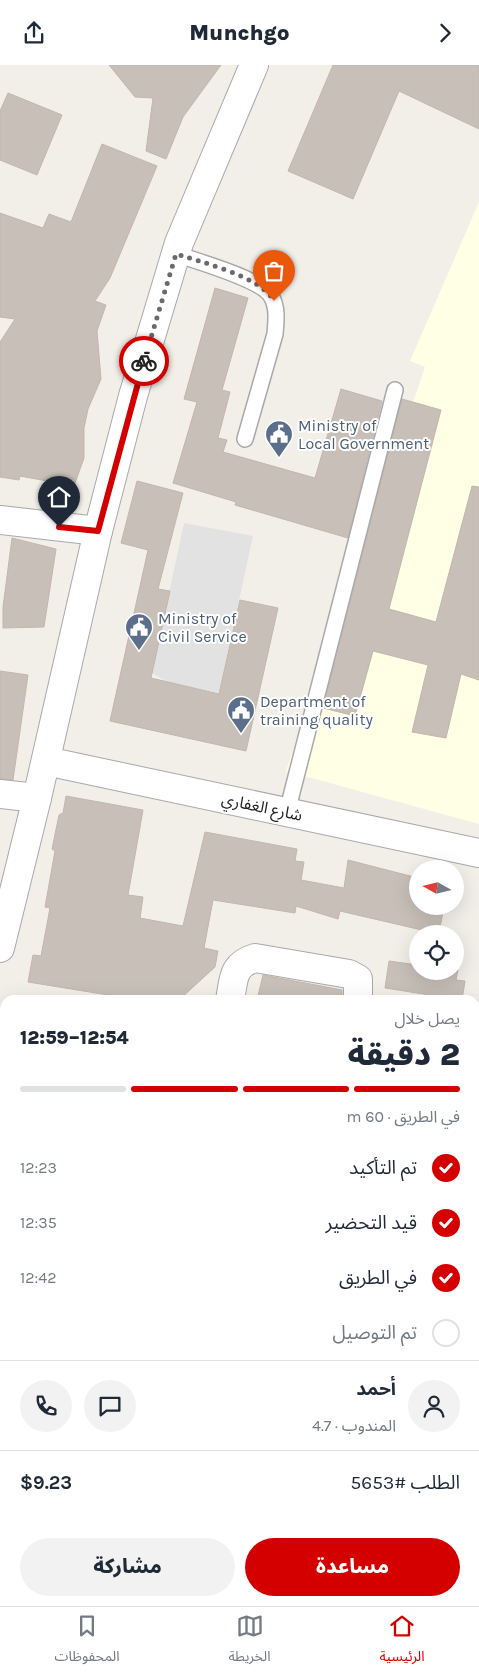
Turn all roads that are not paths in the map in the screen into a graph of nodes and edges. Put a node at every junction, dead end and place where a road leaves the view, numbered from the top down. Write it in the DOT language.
graph roads {
  1 [pos="254,65"];
  2 [pos="176,254"];
  3 [pos="395,390"];
  4 [pos="245,439"];
  5 [pos="0,521"];
  6 [pos="98,531"];
  7 [pos="46,761"];
  8 [pos="0,794"];
  9 [pos="37,798"];
  10 [pos="287,812"];
  11 [pos="479,853"];
  12 [pos="0,948"];
  13 [pos="231,995"];
  14 [pos="358,995"];
  1 -- 2 [label="street"];
  2 -- 4 [label="lane"];
  2 -- 6 [label="street"];
  3 -- 10 [label="lane"];
  5 -- 6 [label="street"];
  6 -- 7 [label="street"];
  7 -- 9 [label="street"];
  7 -- 10 [label="street, شارع الغفاري"];
  8 -- 9 [label="street"];
  9 -- 12 [label="street"];
  10 -- 11 [label="street, شارع الغفاري"];
  13 -- 14 [label="street"];
}
